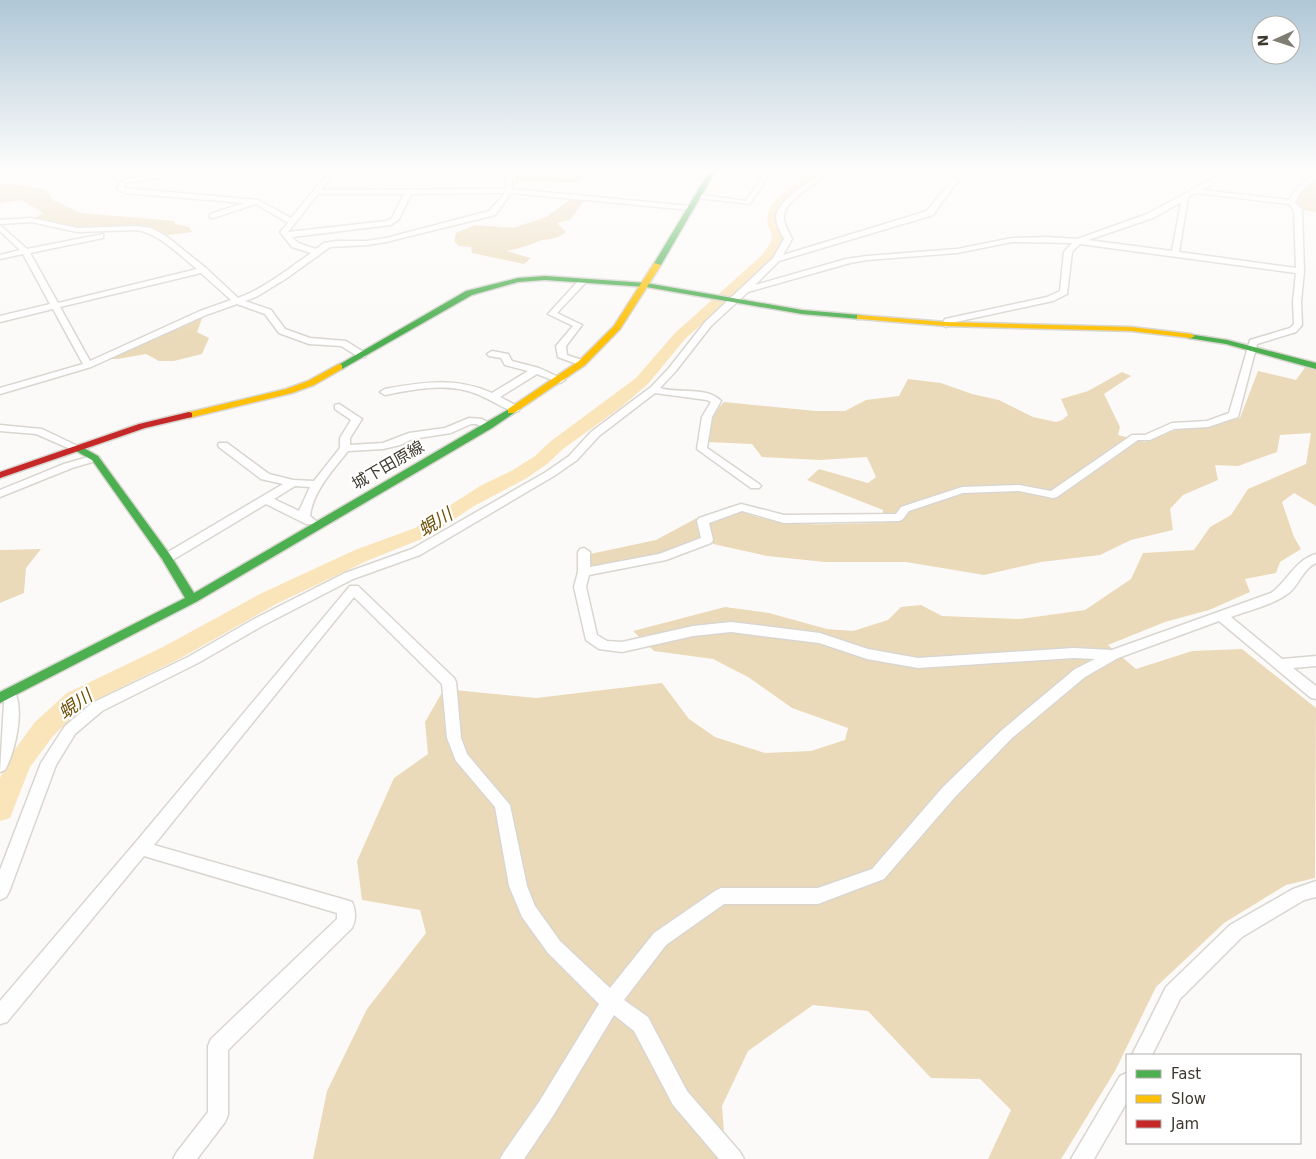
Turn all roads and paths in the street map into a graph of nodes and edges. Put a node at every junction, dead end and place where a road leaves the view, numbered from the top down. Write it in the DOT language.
graph roads {
  1 [pos="59,226"];
  2 [pos="289,226"];
  3 [pos="362,226"];
  4 [pos="441,226"];
  5 [pos="680,226"];
  6 [pos="783,226"];
  7 [pos="889,226"];
  8 [pos="1121,226"];
  9 [pos="1180,226"];
  10 [pos="1299,226"];
  11 [pos="0,227"];
  12 [pos="137,228"];
  13 [pos="286,235"];
  14 [pos="1078,241"];
  15 [pos="24,251"];
  16 [pos="316,252"];
  17 [pos="1175,255"];
  18 [pos="0,257"];
  19 [pos="776,259"];
  20 [pos="204,270"];
  21 [pos="1300,271"];
  22 [pos="584,280"];
  23 [pos="646,285"];
  24 [pos="745,290"];
  25 [pos="729,300"];
  26 [pos="237,301"];
  27 [pos="55,306"];
  28 [pos="0,319"];
  29 [pos="946,324"];
  30 [pos="1251,349"];
  31 [pos="492,354"];
  32 [pos="362,355"];
  33 [pos="582,363"];
  34 [pos="88,365"];
  35 [pos="1316,366"];
  36 [pos="536,370"];
  37 [pos="560,380"];
  38 [pos="654,389"];
  39 [pos="0,391"];
  40 [pos="385,392"];
  41 [pos="493,397"];
  42 [pos="339,407"];
  43 [pos="515,409"];
  44 [pos="489,426"];
  45 [pos="0,428"];
  46 [pos="223,445"];
  47 [pos="345,448"];
  48 [pos="79,449"];
  49 [pos="95,458"];
  50 [pos="0,475"];
  51 [pos="293,484"];
  52 [pos="317,484"];
  53 [pos="755,486"];
  54 [pos="0,494"];
  55 [pos="266,500"];
  56 [pos="304,517"];
  57 [pos="317,525"];
  58 [pos="584,552"];
  59 [pos="167,558"];
  60 [pos="1316,558"];
  61 [pos="1304,564"];
  62 [pos="1316,570"];
  63 [pos="584,572"];
  64 [pos="192,598"];
  65 [pos="1220,615"];
  66 [pos="1113,655"];
  67 [pos="1316,661"];
  68 [pos="1281,664"];
  69 [pos="1316,694"];
  70 [pos="4,696"];
  71 [pos="0,766"];
  72 [pos="141,848"];
  73 [pos="1316,889"];
  74 [pos="0,892"];
  75 [pos="610,1002"];
  76 [pos="0,1015"];
  77 [pos="1142,1054"];
  78 [pos="1126,1086"];
  79 [pos="184,1159"];
  80 [pos="511,1159"];
  81 [pos="732,1159"];
  82 [pos="1082,1159"];
  1 -- 12 [label="street"];
  2 -- 13 [label="street"];
  3 -- 13 [label="street"];
  4 -- 16 [label="street"];
  5 -- 23 [label="street, 城下田原線"];
  6 -- 19 [label="street"];
  7 -- 19 [label="street"];
  8 -- 14 [label="street"];
  9 -- 17 [label="street"];
  10 -- 21 [label="street"];
  11 -- 15 [label="street"];
  12 -- 15 [label="street"];
  12 -- 20 [label="street"];
  13 -- 16 [label="street"];
  14 -- 17 [label="street"];
  14 -- 24 [label="street"];
  14 -- 29 [label="street"];
  15 -- 18 [label="street"];
  15 -- 27 [label="street"];
  16 -- 26 [label="street"];
  17 -- 21 [label="street"];
  19 -- 24 [label="street"];
  20 -- 26 [label="street"];
  20 -- 27 [label="street"];
  21 -- 30 [label="street"];
  22 -- 23 [label="street"];
  22 -- 32 [label="street"];
  22 -- 33 [label="street"];
  23 -- 25 [label="street"];
  23 -- 33 [label="street, 城下田原線"];
  24 -- 25 [label="street"];
  25 -- 29 [label="street"];
  25 -- 38 [label="street"];
  26 -- 32 [label="street"];
  26 -- 34 [label="street"];
  27 -- 28 [label="street"];
  27 -- 34 [label="street"];
  29 -- 30 [label="street"];
  30 -- 35 [label="street"];
  30 -- 63 [label="street"];
  31 -- 36 [label="street"];
  32 -- 48 [label="street"];
  33 -- 37 [label="street, 城下田原線"];
  34 -- 39 [label="street"];
  36 -- 37 [label="street"];
  36 -- 41 [label="street"];
  37 -- 43 [label="street, 城下田原線"];
  38 -- 53 [label="street"];
  38 -- 74 [label="street"];
  40 -- 41 [label="street"];
  41 -- 43 [label="street"];
  42 -- 47 [label="street"];
  43 -- 44 [label="street, 城下田原線"];
  44 -- 47 [label="street"];
  44 -- 57 [label="street, 城下田原線"];
  45 -- 48 [label="street"];
  46 -- 51 [label="street"];
  47 -- 52 [label="street"];
  48 -- 49 [label="street"];
  48 -- 50 [label="street"];
  49 -- 54 [label="street"];
  49 -- 59 [label="street"];
  51 -- 52 [label="street"];
  51 -- 55 [label="street"];
  52 -- 56 [label="street"];
  55 -- 56 [label="street"];
  55 -- 59 [label="street"];
  56 -- 57 [label="street"];
  57 -- 64 [label="street, 城下田原線"];
  58 -- 63 [label="street"];
  59 -- 64 [label="street"];
  60 -- 61 [label="street"];
  61 -- 62 [label="street"];
  61 -- 65 [label="street"];
  63 -- 66 [label="street"];
  64 -- 70 [label="street, 城下田原線"];
  65 -- 66 [label="street"];
  65 -- 68 [label="street"];
  66 -- 75 [label="street"];
  67 -- 68 [label="street"];
  68 -- 69 [label="street"];
  70 -- 71 [label="street"];
  72 -- 75 [label="street"];
  72 -- 76 [label="street"];
  72 -- 79 [label="street"];
  73 -- 77 [label="street"];
  75 -- 80 [label="street"];
  75 -- 81 [label="street"];
  78 -- 82 [label="street"];
}
